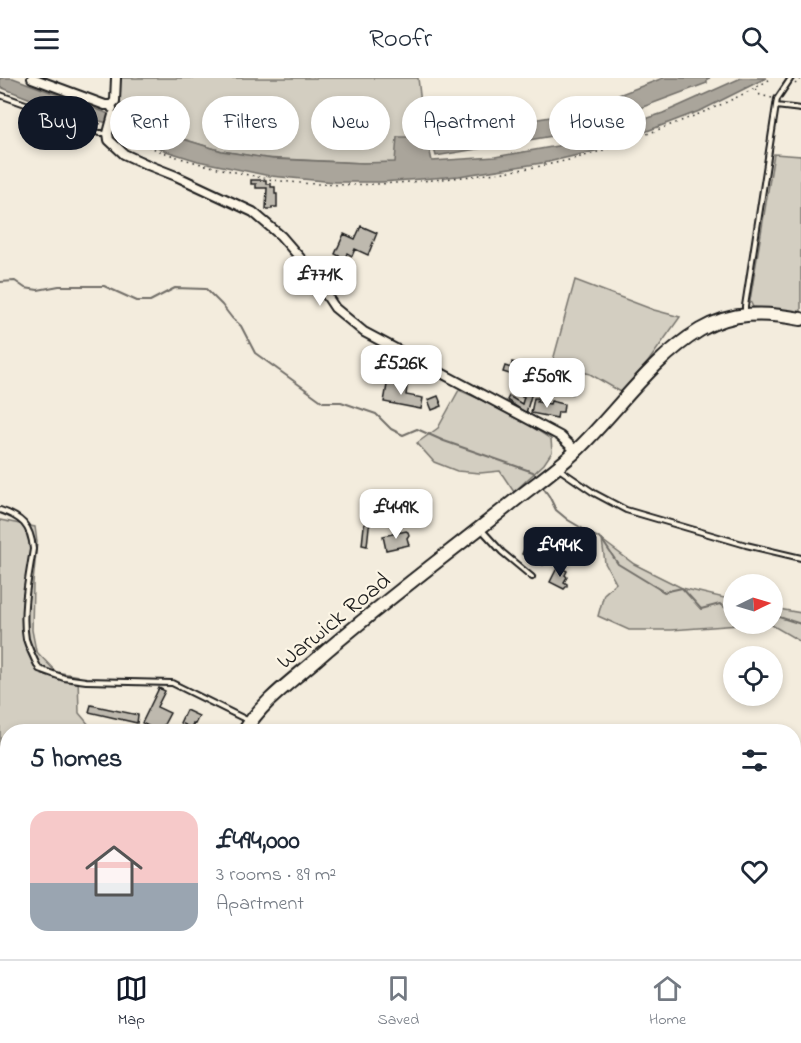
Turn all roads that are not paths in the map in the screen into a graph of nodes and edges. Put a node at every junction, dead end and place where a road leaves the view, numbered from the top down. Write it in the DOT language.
graph roads {
  1 [pos="32,78"];
  2 [pos="116,78"];
  3 [pos="790,78"];
  4 [pos="0,95"];
  5 [pos="114,96"];
  6 [pos="110,105"];
  7 [pos="776,106"];
  8 [pos="801,110"];
  9 [pos="110,126"];
  10 [pos="109,129"];
  11 [pos="745,314"];
  12 [pos="801,319"];
  13 [pos="576,451"];
  14 [pos="556,467"];
  15 [pos="0,510"];
  16 [pos="480,528"];
  17 [pos="801,558"];
  18 [pos="532,577"];
  19 [pos="242,724"];
  20 [pos="250,724"];
  1 -- 6 [label="street"];
  2 -- 5 [label="street"];
  3 -- 7 [label="lane"];
  4 -- 10 [label="lane"];
  7 -- 8 [label="lane"];
  7 -- 11 [label="lane"];
  9 -- 10 [label="street, bridge"];
  10 -- 13 [label="street"];
  11 -- 12 [label="main road, Warwick Road"];
  11 -- 13 [label="main road, Warwick Road"];
  13 -- 14 [label="main road, Warwick Road"];
  14 -- 16 [label="main road, Warwick Road"];
  14 -- 17 [label="lane"];
  15 -- 19 [label="lane"];
  16 -- 18 [label="lane"];
  16 -- 20 [label="main road, Warwick Road"];
}
